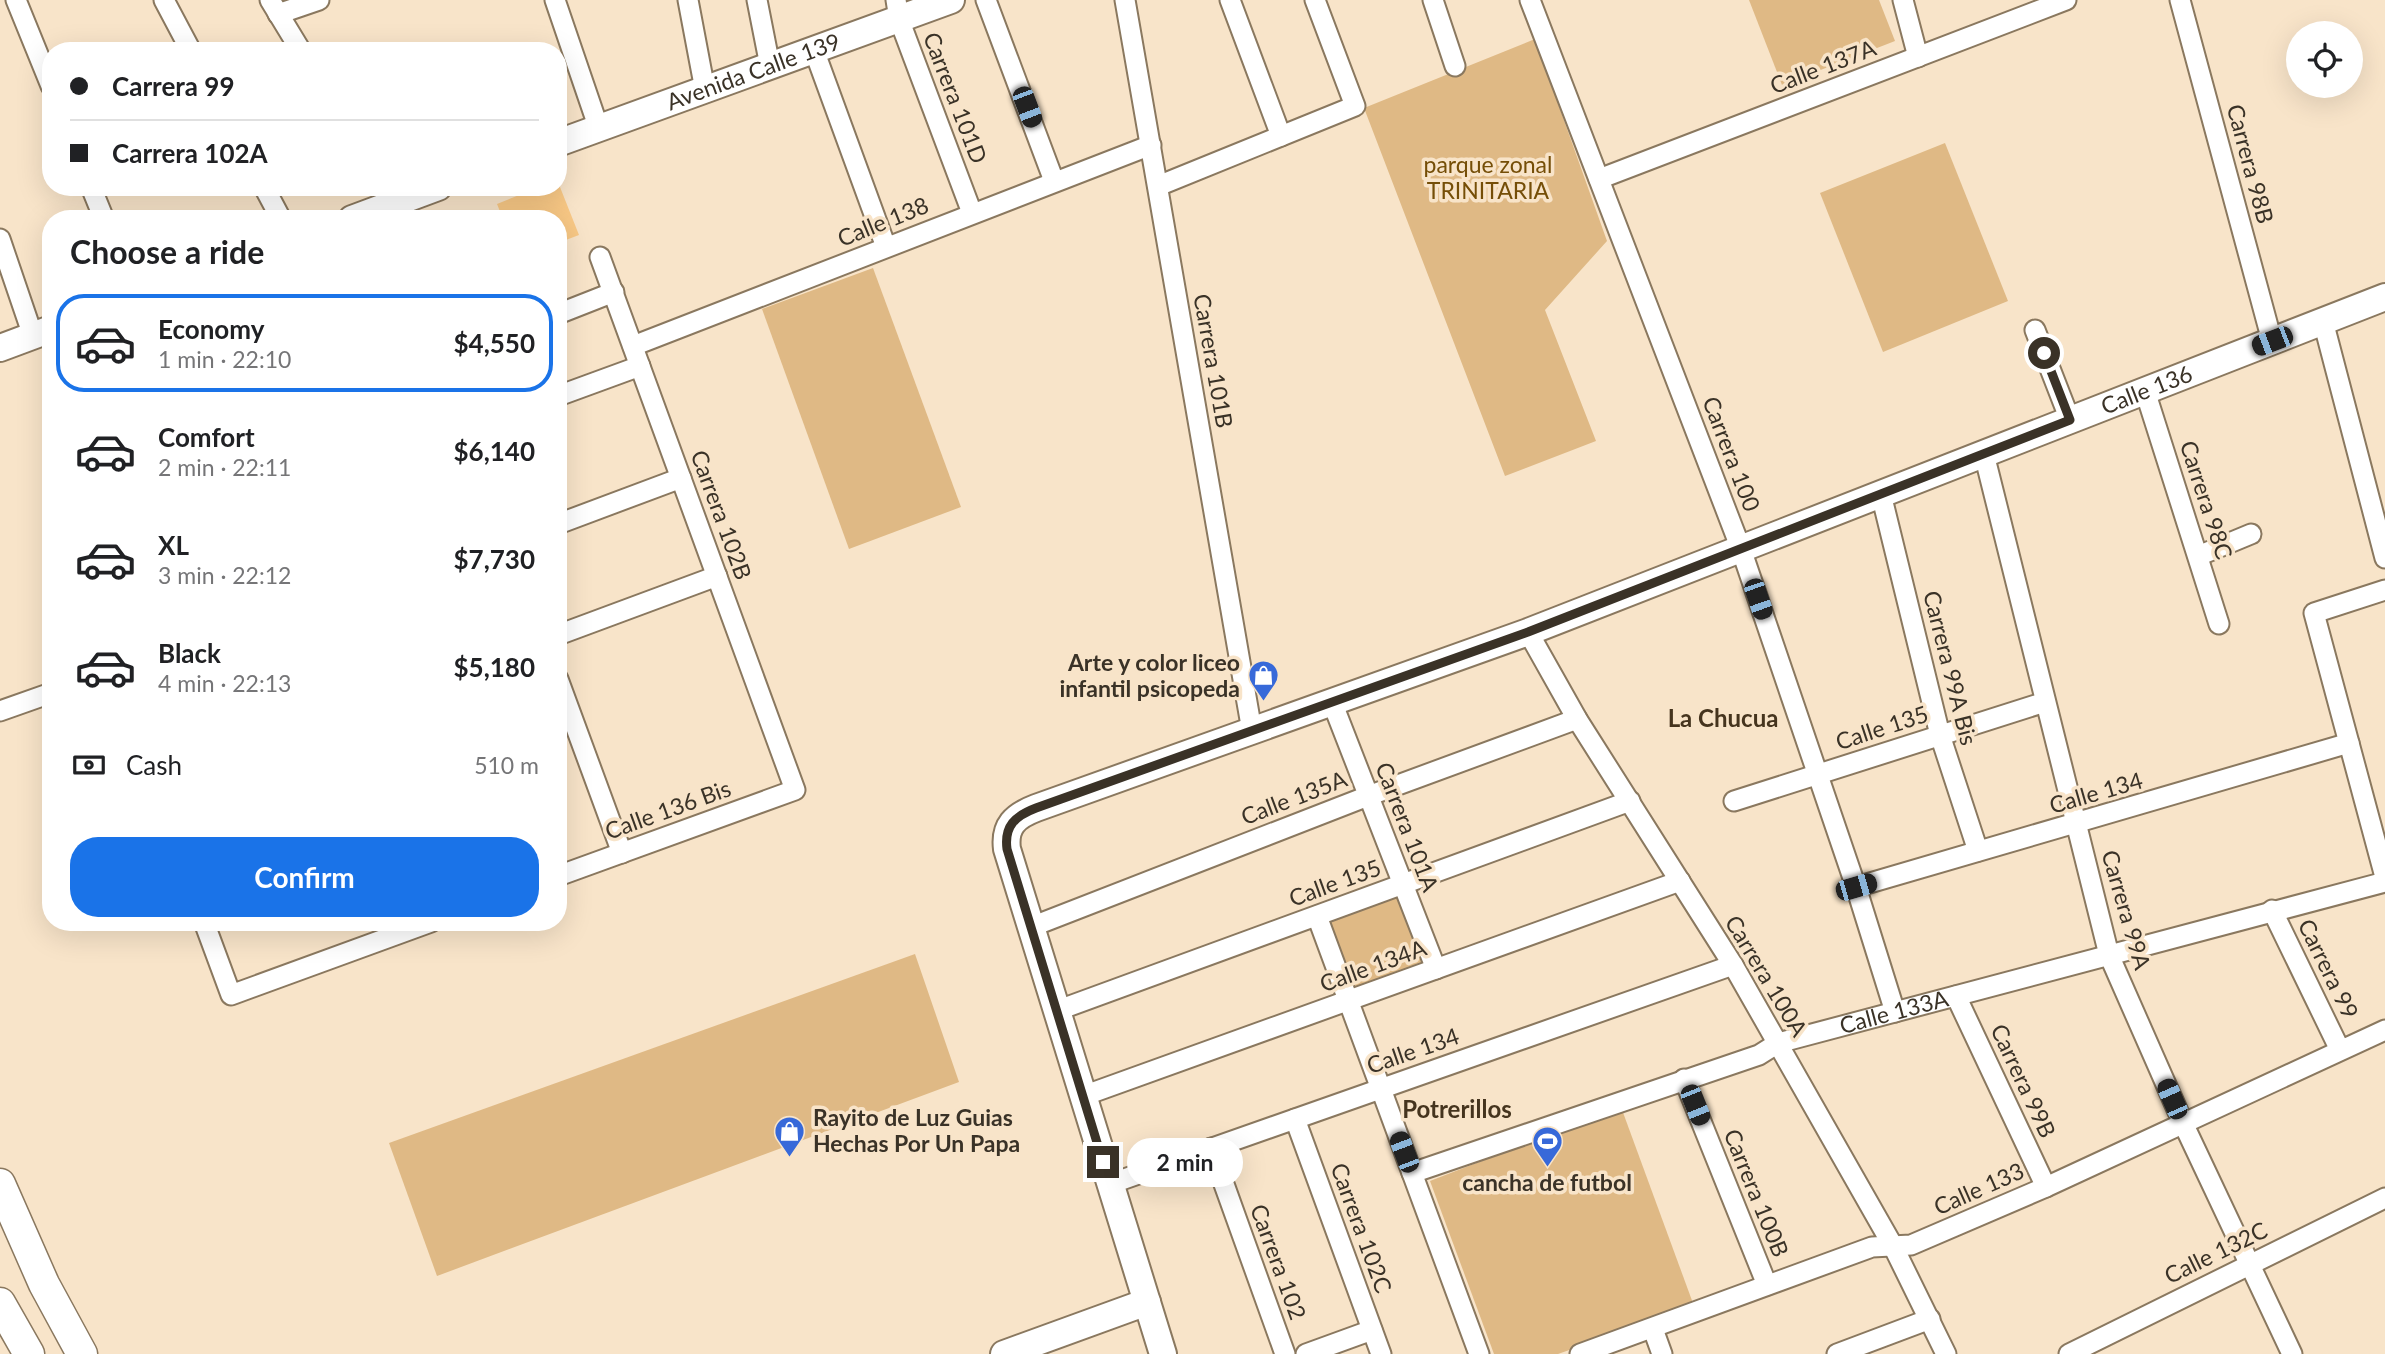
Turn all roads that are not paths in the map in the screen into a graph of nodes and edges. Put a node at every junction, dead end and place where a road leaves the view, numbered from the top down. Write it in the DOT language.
graph roads {
  1 [pos="16,0"];
  2 [pos="164,0"];
  3 [pos="320,0"];
  4 [pos="555,0"];
  5 [pos="688,0"];
  6 [pos="757,0"];
  7 [pos="951,0"];
  8 [pos="986,0"];
  9 [pos="1125,0"];
  10 [pos="1230,0"];
  11 [pos="1315,0"];
  12 [pos="1433,0"];
  13 [pos="1530,0"];
  14 [pos="1903,0"];
  15 [pos="2066,0"];
  16 [pos="2180,0"];
  17 [pos="274,7"];
  18 [pos="897,9"];
  19 [pos="186,42"];
  20 [pos="295,42"];
  21 [pos="814,50"];
  22 [pos="1918,57"];
  23 [pos="42,64"];
  24 [pos="770,66"];
  25 [pos="1455,66"];
  26 [pos="705,90"];
  27 [pos="599,129"];
  28 [pos="1281,136"];
  29 [pos="567,141"];
  30 [pos="1151,145"];
  31 [pos="1598,179"];
  32 [pos="1055,181"];
  33 [pos="1158,186"];
  34 [pos="413,196"];
  35 [pos="390,204"];
  36 [pos="972,213"];
  37 [pos="0,239"];
  38 [pos="886,247"];
  39 [pos="600,257"];
  40 [pos="614,292"];
  41 [pos="2385,297"];
  42 [pos="567,310"];
  43 [pos="2323,321"];
  44 [pos="2035,330"];
  45 [pos="42,332"];
  46 [pos="2272,341"];
  47 [pos="633,346"];
  48 [pos="0,348"];
  49 [pos="640,366"];
  50 [pos="2146,391"];
  51 [pos="567,393"];
  52 [pos="2070,420"];
  53 [pos="1984,454"];
  54 [pos="681,478"];
  55 [pos="1881,494"];
  56 [pos="567,521"];
  57 [pos="2251,534"];
  58 [pos="1741,549"];
  59 [pos="2198,555"];
  60 [pos="2385,558"];
  61 [pos="717,576"];
  62 [pos="2385,590"];
  63 [pos="2219,624"];
  64 [pos="567,632"];
  65 [pos="1528,632"];
  66 [pos="42,696"];
  67 [pos="1332,702"];
  68 [pos="2045,702"];
  69 [pos="567,704"];
  70 [pos="0,711"];
  71 [pos="1577,719"];
  72 [pos="1252,731"];
  73 [pos="1940,735"];
  74 [pos="2349,743"];
  75 [pos="1817,774"];
  76 [pos="795,790"];
  77 [pos="1368,796"];
  78 [pos="1630,801"];
  79 [pos="1734,801"];
  80 [pos="2076,824"];
  81 [pos="1978,852"];
  82 [pos="621,853"];
  83 [pos="567,873"];
  84 [pos="2385,879"];
  85 [pos="1680,881"];
  86 [pos="1402,884"];
  87 [pos="1856,887"];
  88 [pos="2272,910"];
  89 [pos="1317,916"];
  90 [pos="1031,927"];
  91 [pos="207,931"];
  92 [pos="406,931"];
  93 [pos="2109,956"];
  94 [pos="1733,965"];
  95 [pos="1436,970"];
  96 [pos="1956,996"];
  97 [pos="1349,1001"];
  98 [pos="1056,1011"];
  99 [pos="1895,1012"];
  100 [pos="2385,1030"];
  101 [pos="1778,1043"];
  102 [pos="2340,1050"];
  103 [pos="1684,1079"];
  104 [pos="1381,1088"];
  105 [pos="1083,1096"];
  106 [pos="1295,1119"];
  107 [pos="2183,1123"];
  108 [pos="1211,1148"];
  109 [pos="1412,1173"];
  110 [pos="0,1184"];
  111 [pos="1110,1184"];
  112 [pos="2046,1186"];
  113 [pos="2385,1198"];
  114 [pos="1893,1246"];
  115 [pos="2249,1264"];
  116 [pos="1767,1285"];
  117 [pos="1147,1302"];
  118 [pos="0,1303"];
  119 [pos="1930,1320"];
  120 [pos="1653,1329"];
  121 [pos="1372,1331"];
  122 [pos="29,1354"];
  123 [pos="82,1354"];
  124 [pos="1004,1354"];
  125 [pos="1163,1354"];
  126 [pos="1285,1354"];
  127 [pos="1306,1354"];
  128 [pos="1381,1354"];
  129 [pos="1479,1354"];
  130 [pos="1580,1354"];
  131 [pos="1662,1354"];
  132 [pos="1838,1354"];
  133 [pos="1946,1354"];
  134 [pos="2069,1354"];
  135 [pos="2292,1354"];
  1 -- 23 [label="street"];
  2 -- 19 [label="street"];
  3 -- 17 [label="street"];
  4 -- 27 [label="street"];
  5 -- 26 [label="street"];
  6 -- 24 [label="street"];
  7 -- 18 [label="street, Avenida Calle 139"];
  8 -- 32 [label="street"];
  9 -- 30 [label="street, Carrera 101B"];
  10 -- 28 [label="street"];
  11 -- 28 [label="street"];
  12 -- 25 [label="street"];
  13 -- 31 [label="street, Carrera 100"];
  14 -- 22 [label="street"];
  15 -- 22 [label="street, Calle 137A"];
  16 -- 46 [label="street, Carrera 98B"];
  17 -- 20 [label="street"];
  18 -- 21 [label="street, Avenida Calle 139"];
  18 -- 36 [label="street, Carrera 101D"];
  21 -- 24 [label="street, Avenida Calle 139"];
  21 -- 38 [label="street"];
  22 -- 31 [label="street, Calle 137A"];
  24 -- 26 [label="street, Avenida Calle 139"];
  26 -- 27 [label="street, Avenida Calle 139"];
  27 -- 29 [label="street, Avenida Calle 139"];
  28 -- 33 [label="street"];
  30 -- 32 [label="street, Calle 138"];
  30 -- 33 [label="street, Carrera 101B"];
  31 -- 58 [label="street, Carrera 100"];
  32 -- 36 [label="street, Calle 138"];
  33 -- 72 [label="street, Carrera 101B"];
  34 -- 35 [label="street"];
  36 -- 38 [label="street, Calle 138"];
  37 -- 45 [label="street"];
  38 -- 47 [label="street, Calle 138"];
  39 -- 40 [label="street, Carrera 102B"];
  40 -- 42 [label="street"];
  40 -- 47 [label="street, Carrera 102B"];
  41 -- 43 [label="street, Calle 136"];
  43 -- 46 [label="street, Calle 136"];
  43 -- 60 [label="street"];
  44 -- 52 [label="street"];
  45 -- 48 [label="street"];
  46 -- 50 [label="street, Calle 136"];
  47 -- 49 [label="street, Carrera 102B"];
  49 -- 51 [label="street"];
  49 -- 54 [label="street, Carrera 102B"];
  50 -- 52 [label="street, Calle 136"];
  50 -- 59 [label="street, Carrera 98C"];
  52 -- 53 [label="street, Calle 136"];
  53 -- 55 [label="street, Calle 136"];
  53 -- 68 [label="street, Carrera 99A"];
  54 -- 56 [label="street"];
  54 -- 61 [label="street, Carrera 102B"];
  55 -- 58 [label="street, Calle 136"];
  55 -- 73 [label="street, Carrera 99A Bis"];
  57 -- 59 [label="street"];
  58 -- 65 [label="street, Calle 136"];
  58 -- 75 [label="street, Carrera 100"];
  59 -- 63 [label="street, Carrera 98C"];
  61 -- 64 [label="street"];
  61 -- 76 [label="street, Carrera 102B"];
  62 -- 74 [label="street"];
  65 -- 67 [label="street, Calle 136"];
  65 -- 71 [label="street, Carrera 100A"];
  66 -- 70 [label="street"];
  67 -- 72 [label="street, Calle 136"];
  67 -- 77 [label="street, Carrera 101A"];
  68 -- 73 [label="street, Calle 135"];
  68 -- 80 [label="street, Carrera 99A"];
  69 -- 82 [label="street"];
  71 -- 77 [label="street, Calle 135A"];
  71 -- 78 [label="street, Carrera 100A"];
  72 -- 90 [label="street, Calle 136"];
  73 -- 75 [label="street, Calle 135"];
  73 -- 81 [label="street, Carrera 99A Bis"];
  74 -- 80 [label="street, Calle 134"];
  74 -- 84 [label="street"];
  75 -- 79 [label="street, Calle 135"];
  75 -- 87 [label="street, Carrera 100"];
  76 -- 82 [label="street, Calle 136 Bis"];
  77 -- 86 [label="street, Carrera 101A"];
  77 -- 90 [label="street, Calle 135A"];
  78 -- 85 [label="street, Carrera 100A"];
  78 -- 86 [label="street, Calle 135"];
  80 -- 81 [label="street, Calle 134"];
  80 -- 93 [label="street, Carrera 99A"];
  81 -- 87 [label="street, Calle 134"];
  82 -- 83 [label="street, Calle 136 Bis"];
  84 -- 88 [label="street, Calle 133A"];
  85 -- 94 [label="street, Carrera 100A"];
  85 -- 95 [label="street, Calle 134A"];
  86 -- 89 [label="street, Calle 135"];
  86 -- 95 [label="street, Carrera 101A"];
  87 -- 99 [label="street, Carrera 100"];
  88 -- 93 [label="street, Calle 133A"];
  88 -- 102 [label="street, Carrera 99"];
  89 -- 97 [label="street"];
  89 -- 98 [label="street, Calle 135"];
  90 -- 98 [label="street"];
  91 -- 92 [label="street"];
  93 -- 96 [label="street, Calle 133A"];
  93 -- 107 [label="street, Carrera 99A"];
  94 -- 101 [label="street, Carrera 100A"];
  94 -- 104 [label="street, Calle 134"];
  95 -- 97 [label="street, Calle 134A"];
  96 -- 99 [label="street, Calle 133A"];
  96 -- 112 [label="street, Carrera 99B"];
  97 -- 104 [label="street"];
  97 -- 105 [label="street, Calle 134A"];
  98 -- 105 [label="street"];
  99 -- 101 [label="street, Calle 133A"];
  100 -- 102 [label="street, Calle 133"];
  101 -- 103 [label="street, Calle 133A"];
  101 -- 114 [label="street, Carrera 100A"];
  102 -- 107 [label="street, Calle 133"];
  103 -- 109 [label="street, Calle 133A"];
  103 -- 116 [label="street, Carrera 100B"];
  104 -- 106 [label="street, Calle 134"];
  104 -- 109 [label="street"];
  105 -- 111 [label="street"];
  106 -- 108 [label="street, Calle 134"];
  106 -- 121 [label="street, Carrera 102C"];
  107 -- 112 [label="street, Calle 133"];
  107 -- 115 [label="street, Carrera 99A"];
  108 -- 111 [label="street, Calle 134"];
  108 -- 126 [label="street, Carrera 102"];
  109 -- 129 [label="street"];
  110 -- 123 [label="main road"];
  111 -- 117 [label="street"];
  112 -- 114 [label="street, Calle 133"];
  113 -- 115 [label="street, Calle 132C"];
  114 -- 116 [label="street, Calle 133"];
  114 -- 119 [label="street, Carrera 100A"];
  115 -- 134 [label="street, Calle 132C"];
  115 -- 135 [label="street, Carrera 99A"];
  116 -- 120 [label="street, Calle 133"];
  117 -- 124 [label="street"];
  117 -- 125 [label="street"];
  118 -- 122 [label="main road"];
  119 -- 132 [label="street"];
  119 -- 133 [label="street, Carrera 100A"];
  120 -- 130 [label="street, Calle 133"];
  120 -- 131 [label="street"];
  121 -- 127 [label="street"];
  121 -- 128 [label="street, Carrera 102C"];
}
